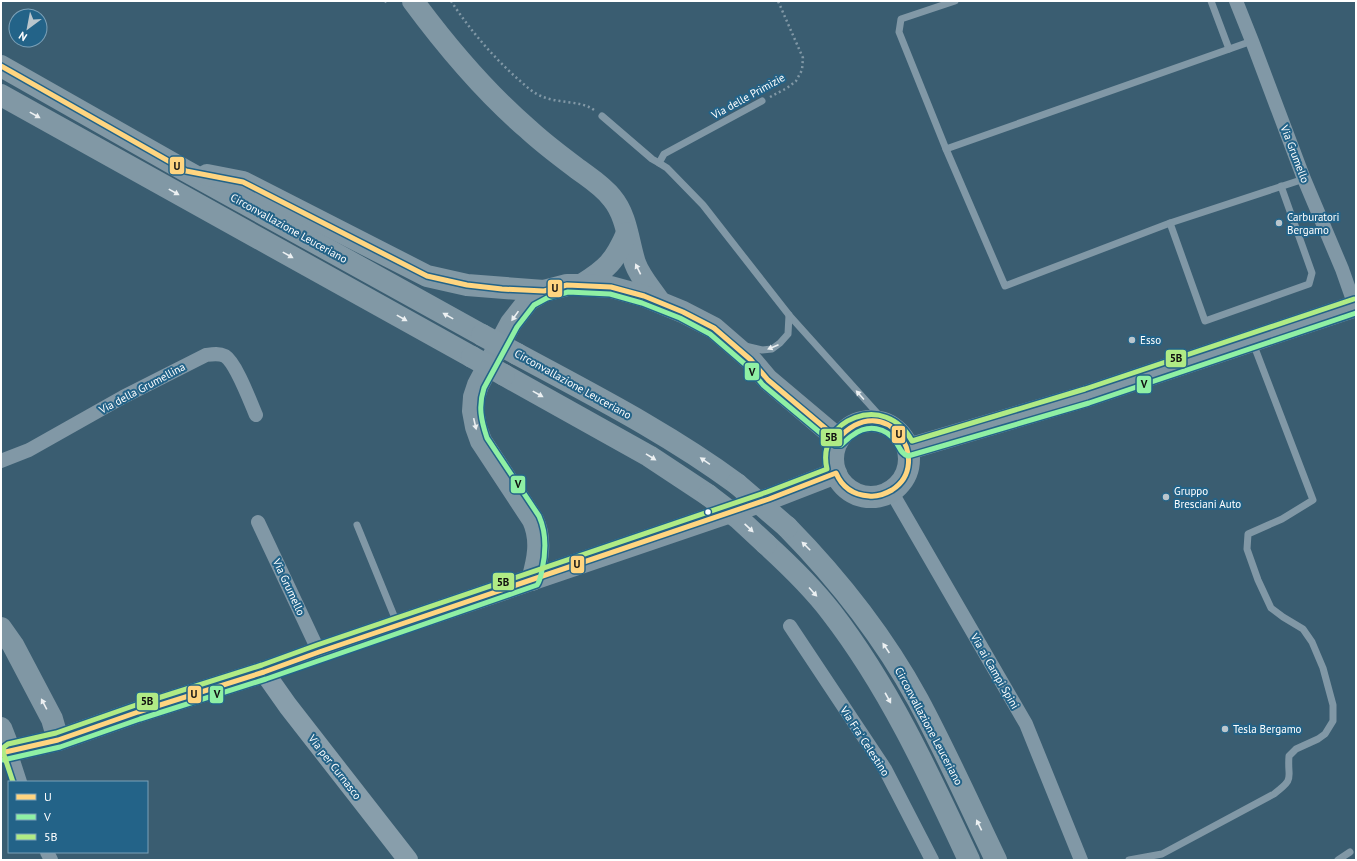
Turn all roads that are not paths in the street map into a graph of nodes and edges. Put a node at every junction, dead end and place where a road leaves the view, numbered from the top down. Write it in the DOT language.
graph roads {
  1 [pos="413,1"];
  2 [pos="954,1"];
  3 [pos="1211,1"];
  4 [pos="1236,1"];
  5 [pos="1252,41"];
  6 [pos="1229,50"];
  7 [pos="1,66"];
  8 [pos="1,95"];
  9 [pos="762,101"];
  10 [pos="602,116"];
  11 [pos="946,149"];
  12 [pos="659,163"];
  13 [pos="186,171"];
  14 [pos="1304,178"];
  15 [pos="1281,186"];
  16 [pos="1170,223"];
  17 [pos="627,233"];
  18 [pos="581,285"];
  19 [pos="544,291"];
  20 [pos="659,301"];
  21 [pos="1356,306"];
  22 [pos="789,315"];
  23 [pos="1252,341"];
  24 [pos="730,342"];
  25 [pos="256,415"];
  26 [pos="886,424"];
  27 [pos="838,439"];
  28 [pos="908,449"];
  29 [pos="1,462"];
  30 [pos="836,473"];
  31 [pos="891,491"];
  32 [pos="258,522"];
  33 [pos="357,525"];
  34 [pos="532,580"];
  35 [pos="398,625"];
  36 [pos="790,626"];
  37 [pos="1,628"];
  38 [pos="319,652"];
  39 [pos="264,672"];
  40 [pos="1,728"];
  41 [pos="58,740"];
  42 [pos="5,752"];
  43 [pos="20,781"];
  44 [pos="1350,852"];
  45 [pos="408,860"];
  46 [pos="932,860"];
  47 [pos="969,860"];
  48 [pos="996,860"];
  49 [pos="1080,860"];
  50 [pos="1129,860"];
  51 [pos="1338,860"];
  1 -- 17 [label="main road"];
  2 -- 11 [label="lane"];
  3 -- 6 [label="lane"];
  4 -- 5 [label="street, Via Grumello"];
  5 -- 6 [label="lane"];
  5 -- 14 [label="street, Via Grumello"];
  6 -- 11 [label="lane"];
  7 -- 13 [label="highway, Circonvallazione Leuceriano"];
  8 -- 47 [label="highway, Circonvallazione Leuceriano, one-way, bridge"];
  9 -- 12 [label="lane, Via delle Primizie"];
  10 -- 12 [label="lane"];
  11 -- 16 [label="lane"];
  12 -- 22 [label="lane"];
  13 -- 19 [label="highway"];
  48 -- 13 [label="highway, Circonvallazione Leuceriano, one-way, bridge"];
  14 -- 15 [label="lane"];
  14 -- 21 [label="street, Via Grumello"];
  15 -- 16 [label="lane"];
  15 -- 16 [label="lane"];
  17 -- 18 [label="main road"];
  20 -- 17 [label="main road, one-way"];
  18 -- 19 [label="main road"];
  18 -- 20 [label="main road"];
  19 -- 34 [label="main road, one-way"];
  20 -- 24 [label="main road"];
  21 -- 23 [label="main road, Via Grumello"];
  22 -- 24 [label="lane, one-way"];
  26 -- 22 [label="lane, one-way"];
  23 -- 28 [label="main road, Via Grumello"];
  23 -- 50 [label="lane"];
  24 -- 27 [label="main road"];
  25 -- 29 [label="street, Via della Grumellina"];
  26 -- 27 [label="main road"];
  26 -- 28 [label="main road"];
  27 -- 30 [label="main road"];
  28 -- 31 [label="main road"];
  30 -- 31 [label="main road"];
  30 -- 34 [label="main road"];
  31 -- 49 [label="street, Via ai Campi Spini"];
  32 -- 38 [label="street, Via Grumello"];
  33 -- 35 [label="lane"];
  34 -- 35 [label="main road"];
  35 -- 38 [label="main road"];
  36 -- 46 [label="street, Via Fra' Celestino"];
  41 -- 37 [label="main road, one-way"];
  38 -- 39 [label="main road"];
  39 -- 41 [label="main road"];
  39 -- 45 [label="street, Via per Curnasco"];
  40 -- 42 [label="main road"];
  41 -- 42 [label="main road"];
  42 -- 43 [label="street"];
  44 -- 51 [label="lane"];
}
